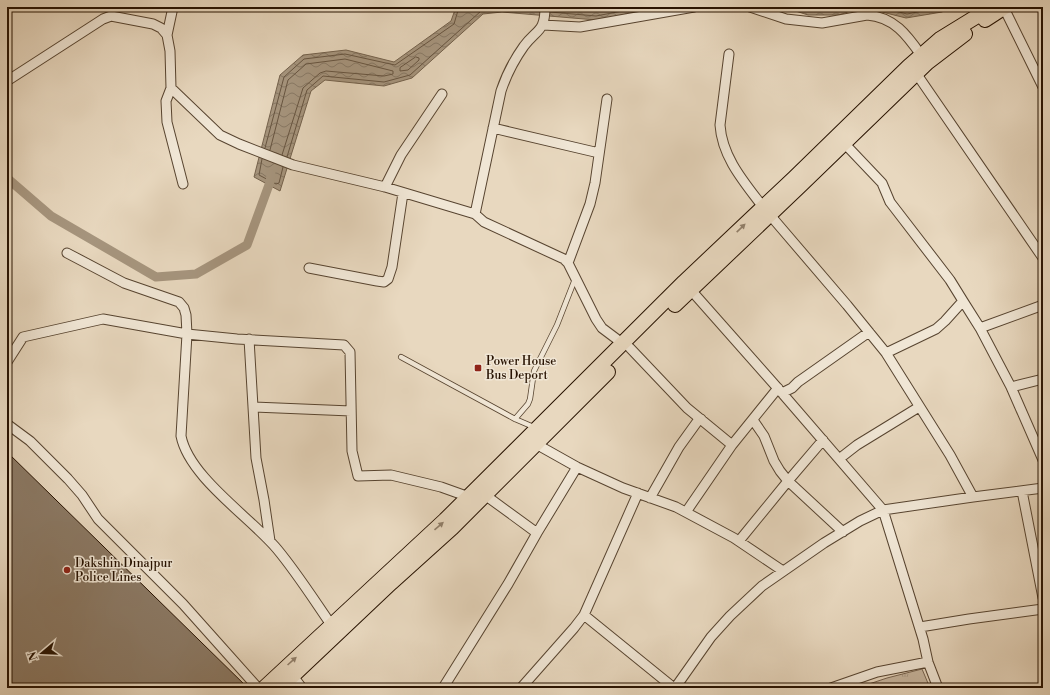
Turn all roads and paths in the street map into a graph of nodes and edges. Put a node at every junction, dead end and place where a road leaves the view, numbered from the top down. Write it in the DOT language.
graph roads {
  1 [pos="173,7"];
  2 [pos="545,7"];
  3 [pos="694,7"];
  4 [pos="750,7"];
  5 [pos="1000,7"];
  6 [pos="544,22"];
  7 [pos="167,35"];
  8 [pos="730,54"];
  9 [pos="921,55"];
  10 [pos="916,73"];
  11 [pos="7,81"];
  12 [pos="1043,87"];
  13 [pos="171,88"];
  14 [pos="442,94"];
  15 [pos="607,99"];
  16 [pos="493,128"];
  17 [pos="844,143"];
  18 [pos="599,153"];
  19 [pos="183,184"];
  20 [pos="385,187"];
  21 [pos="403,193"];
  22 [pos="766,211"];
  23 [pos="475,214"];
  24 [pos="67,253"];
  25 [pos="1043,258"];
  26 [pos="568,263"];
  27 [pos="309,268"];
  28 [pos="575,278"];
  29 [pos="690,289"];
  30 [pos="963,301"];
  31 [pos="1043,305"];
  32 [pos="980,328"];
  33 [pos="869,332"];
  34 [pos="187,334"];
  35 [pos="249,339"];
  36 [pos="626,346"];
  37 [pos="886,353"];
  38 [pos="401,357"];
  39 [pos="7,362"];
  40 [pos="1043,379"];
  41 [pos="1011,387"];
  42 [pos="780,390"];
  43 [pos="253,407"];
  44 [pos="919,407"];
  45 [pos="351,411"];
  46 [pos="515,419"];
  47 [pos="701,419"];
  48 [pos="753,420"];
  49 [pos="7,424"];
  50 [pos="538,428"];
  51 [pos="823,440"];
  52 [pos="536,444"];
  53 [pos="732,445"];
  54 [pos="839,459"];
  55 [pos="1043,460"];
  56 [pos="577,467"];
  57 [pos="788,481"];
  58 [pos="1043,488"];
  59 [pos="1022,491"];
  60 [pos="638,493"];
  61 [pos="973,497"];
  62 [pos="650,498"];
  63 [pos="476,499"];
  64 [pos="883,510"];
  65 [pos="686,512"];
  66 [pos="537,532"];
  67 [pos="843,532"];
  68 [pos="739,541"];
  69 [pos="270,542"];
  70 [pos="783,572"];
  71 [pos="1043,598"];
  72 [pos="1043,609"];
  73 [pos="584,615"];
  74 [pos="332,626"];
  75 [pos="920,627"];
  76 [pos="928,662"];
  77 [pos="293,676"];
  78 [pos="258,688"];
  79 [pos="264,688"];
  80 [pos="280,688"];
  81 [pos="302,688"];
  82 [pos="443,688"];
  83 [pos="521,688"];
  84 [pos="674,688"];
  85 [pos="831,688"];
  86 [pos="938,688"];
  1 -- 7 [label="street"];
  2 -- 6 [label="street"];
  3 -- 6 [label="street"];
  4 -- 9 [label="street"];
  5 -- 9 [label="highway"];
  5 -- 10 [label="highway"];
  5 -- 12 [label="street"];
  6 -- 16 [label="street"];
  7 -- 11 [label="street"];
  7 -- 13 [label="street"];
  8 -- 22 [label="street"];
  9 -- 22 [label="highway"];
  10 -- 17 [label="highway"];
  10 -- 25 [label="street"];
  13 -- 19 [label="street"];
  13 -- 20 [label="street"];
  14 -- 20 [label="street"];
  15 -- 18 [label="street"];
  16 -- 18 [label="street"];
  16 -- 23 [label="street"];
  17 -- 22 [label="highway"];
  17 -- 30 [label="street"];
  18 -- 26 [label="street"];
  20 -- 21 [label="street"];
  21 -- 23 [label="street"];
  21 -- 27 [label="street"];
  22 -- 29 [label="highway"];
  22 -- 33 [label="street"];
  36 -- 22 [label="highway, one-way"];
  23 -- 26 [label="street"];
  24 -- 34 [label="street"];
  26 -- 28 [label="street"];
  28 -- 36 [label="street"];
  28 -- 46 [label="lane"];
  29 -- 36 [label="highway"];
  29 -- 42 [label="street"];
  30 -- 32 [label="street"];
  30 -- 37 [label="street"];
  31 -- 32 [label="street"];
  32 -- 41 [label="street"];
  33 -- 37 [label="street"];
  33 -- 42 [label="street"];
  34 -- 35 [label="street"];
  34 -- 39 [label="street"];
  34 -- 69 [label="street"];
  35 -- 43 [label="street"];
  35 -- 45 [label="street"];
  36 -- 47 [label="street"];
  36 -- 50 [label="highway"];
  36 -- 52 [label="highway"];
  37 -- 44 [label="street"];
  38 -- 46 [label="lane"];
  40 -- 41 [label="street"];
  41 -- 55 [label="street"];
  42 -- 48 [label="street"];
  42 -- 51 [label="street"];
  43 -- 45 [label="street"];
  43 -- 69 [label="street"];
  44 -- 54 [label="street"];
  44 -- 61 [label="street"];
  45 -- 63 [label="street"];
  46 -- 50 [label="lane"];
  47 -- 53 [label="street"];
  47 -- 62 [label="street"];
  48 -- 53 [label="street"];
  48 -- 57 [label="street"];
  49 -- 78 [label="street"];
  50 -- 63 [label="highway"];
  51 -- 54 [label="street"];
  51 -- 57 [label="street"];
  52 -- 56 [label="street"];
  52 -- 63 [label="highway"];
  53 -- 65 [label="street"];
  54 -- 64 [label="street"];
  56 -- 60 [label="street"];
  56 -- 66 [label="street"];
  57 -- 67 [label="street"];
  57 -- 68 [label="street"];
  58 -- 59 [label="street"];
  59 -- 61 [label="street"];
  59 -- 71 [label="street"];
  60 -- 62 [label="street"];
  60 -- 73 [label="street"];
  61 -- 64 [label="street"];
  62 -- 65 [label="street"];
  63 -- 66 [label="street"];
  74 -- 63 [label="highway, one-way"];
  63 -- 77 [label="highway"];
  64 -- 67 [label="street"];
  64 -- 75 [label="street"];
  65 -- 68 [label="street"];
  66 -- 82 [label="street"];
  67 -- 70 [label="street"];
  68 -- 70 [label="street"];
  69 -- 74 [label="street"];
  70 -- 84 [label="street"];
  72 -- 75 [label="street"];
  73 -- 83 [label="street"];
  73 -- 84 [label="street"];
  79 -- 74 [label="highway, one-way"];
  75 -- 76 [label="street"];
  76 -- 85 [label="street"];
  76 -- 86 [label="street"];
  77 -- 80 [label="highway"];
  77 -- 81 [label="street"];
}
